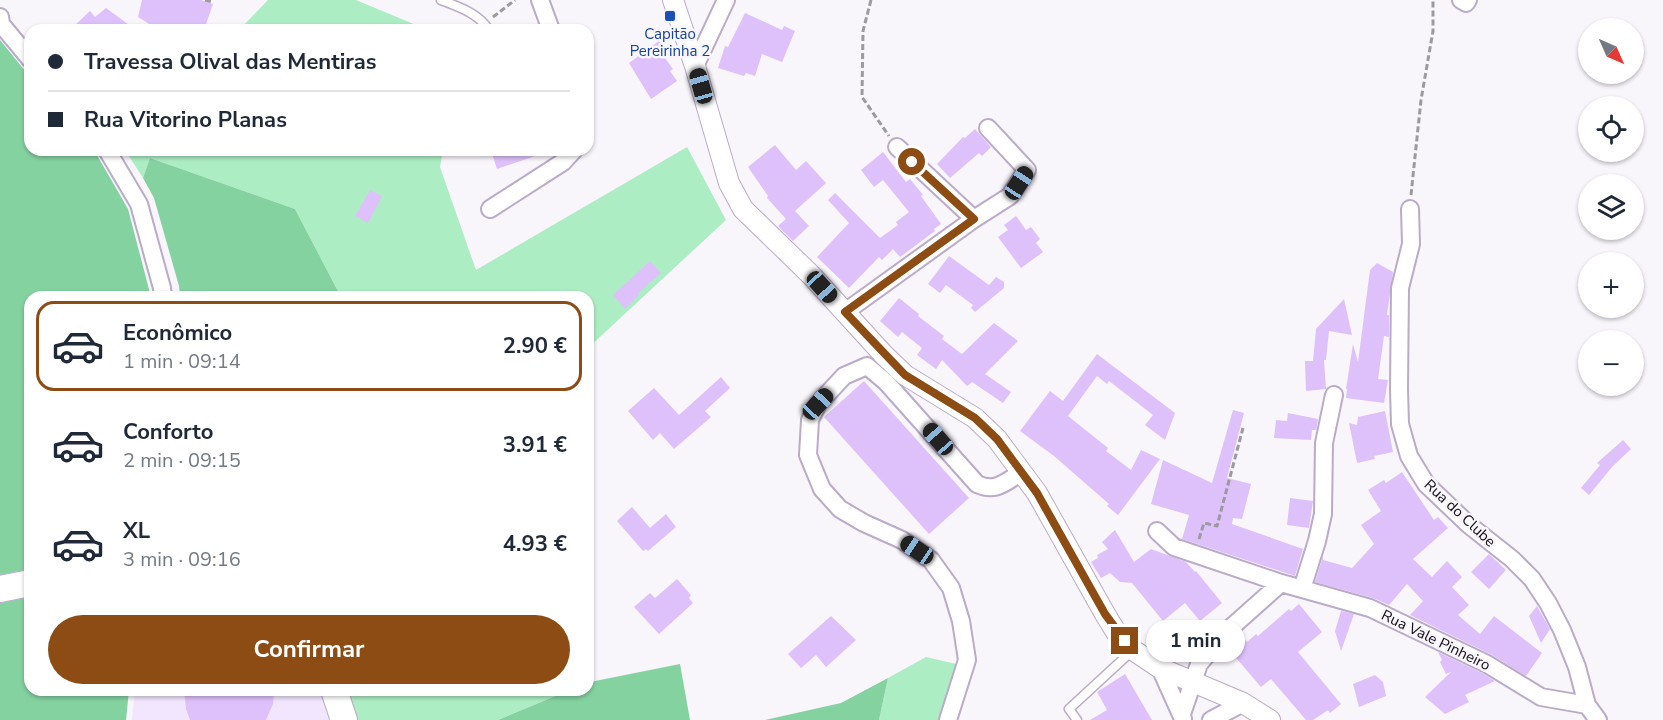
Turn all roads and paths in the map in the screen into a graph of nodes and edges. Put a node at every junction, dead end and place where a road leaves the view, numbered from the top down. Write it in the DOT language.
graph roads {
  1 [pos="205,0"];
  2 [pos="441,0"];
  3 [pos="515,0"];
  4 [pos="540,0"];
  5 [pos="673,0"];
  6 [pos="726,0"];
  7 [pos="870,0"];
  8 [pos="1433,0"];
  9 [pos="1461,0"];
  10 [pos="1468,0"];
  11 [pos="213,2"];
  12 [pos="0,17"];
  13 [pos="490,20"];
  14 [pos="486,24"];
  15 [pos="549,24"];
  16 [pos="24,52"];
  17 [pos="695,66"];
  18 [pos="988,128"];
  19 [pos="897,147"];
  20 [pos="111,156"];
  21 [pos="568,156"];
  22 [pos="490,209"];
  23 [pos="1410,209"];
  24 [pos="974,219"];
  25 [pos="162,291"];
  26 [pos="845,312"];
  27 [pos="1334,394"];
  28 [pos="1243,428"];
  29 [pos="1022,472"];
  30 [pos="1157,531"];
  31 [pos="1196,554"];
  32 [pos="1281,583"];
  33 [pos="24,584"];
  34 [pos="0,589"];
  35 [pos="1302,589"];
  36 [pos="1133,650"];
  37 [pos="1160,668"];
  38 [pos="1198,684"];
  39 [pos="336,696"];
  40 [pos="1243,703"];
  41 [pos="1587,705"];
  42 [pos="1186,718"];
  43 [pos="344,720"];
  44 [pos="948,720"];
  45 [pos="1077,720"];
  46 [pos="1211,720"];
  47 [pos="1270,720"];
  48 [pos="1598,720"];
  1 -- 11 [label="path"];
  2 -- 14 [label="lane"];
  3 -- 13 [label="path"];
  4 -- 15 [label="street"];
  5 -- 17 [label="street"];
  6 -- 17 [label="street"];
  7 -- 19 [label="path"];
  8 -- 23 [label="path"];
  9 -- 10 [label="street"];
  12 -- 16 [label="street"];
  17 -- 26 [label="street"];
  18 -- 24 [label="street"];
  19 -- 24 [label="street"];
  20 -- 25 [label="street"];
  21 -- 22 [label="street"];
  23 -- 41 [label="street, Rua do Clube"];
  24 -- 26 [label="street"];
  26 -- 29 [label="street"];
  27 -- 35 [label="street"];
  28 -- 31 [label="path"];
  29 -- 36 [label="street"];
  29 -- 44 [label="street"];
  30 -- 31 [label="street, Rua Vale Pinheiro"];
  31 -- 32 [label="street, Rua Vale Pinheiro"];
  32 -- 35 [label="street, Rua Vale Pinheiro"];
  32 -- 38 [label="street"];
  33 -- 34 [label="main road"];
  35 -- 41 [label="street, Rua Vale Pinheiro"];
  36 -- 37 [label="street"];
  36 -- 45 [label="lane"];
  37 -- 38 [label="street"];
  37 -- 42 [label="street"];
  38 -- 40 [label="street"];
  38 -- 42 [label="street"];
  39 -- 43 [label="main road"];
  40 -- 46 [label="street"];
  40 -- 47 [label="street"];
  41 -- 48 [label="street, Rua do Clube"];
}
